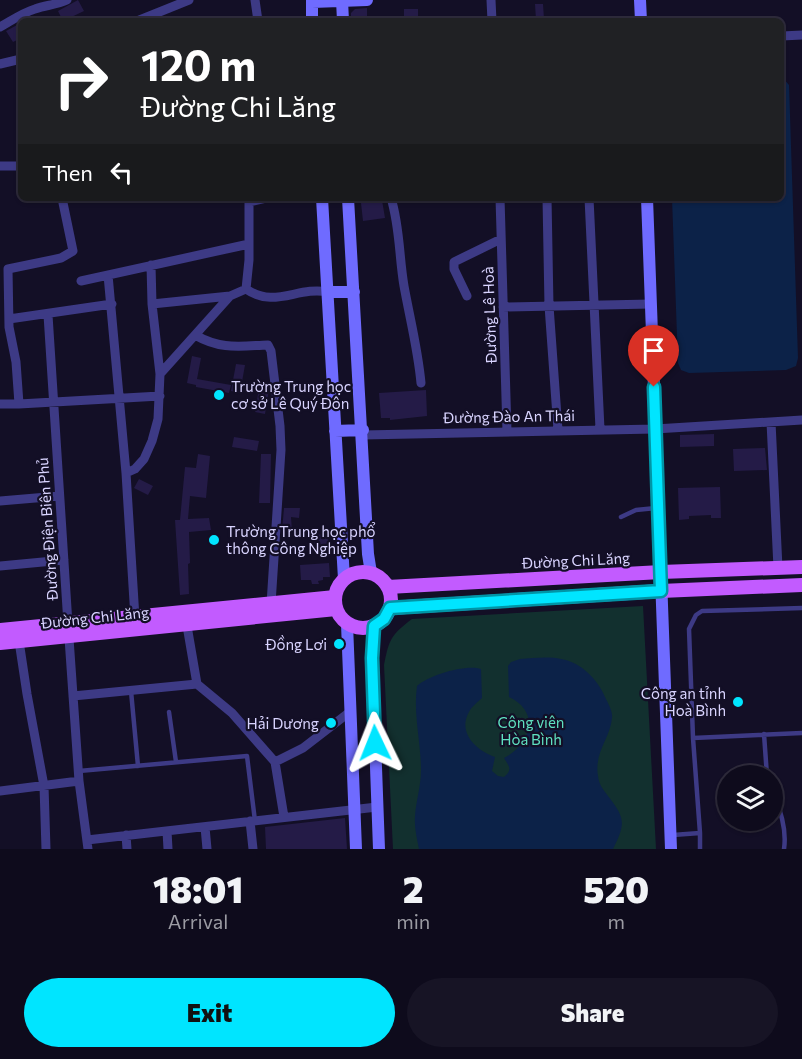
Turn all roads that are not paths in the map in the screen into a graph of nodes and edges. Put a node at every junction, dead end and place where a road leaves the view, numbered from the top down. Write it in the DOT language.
graph roads {
  1 [pos="67,0"];
  2 [pos="189,0"];
  3 [pos="255,0"];
  4 [pos="342,0"];
  5 [pos="367,0"];
  6 [pos="491,0"];
  7 [pos="640,0"];
  8 [pos="312,1"];
  9 [pos="144,18"];
  10 [pos="258,18"];
  11 [pos="312,18"];
  12 [pos="343,18"];
  13 [pos="492,18"];
  14 [pos="641,18"];
  15 [pos="0,27"];
  16 [pos="802,35"];
  17 [pos="784,36"];
  18 [pos="18,60"];
  19 [pos="0,64"];
  20 [pos="0,166"];
  21 [pos="18,166"];
  22 [pos="63,201"];
  23 [pos="253,201"];
  24 [pos="322,201"];
  25 [pos="348,201"];
  26 [pos="392,201"];
  27 [pos="500,201"];
  28 [pos="547,201"];
  29 [pos="589,201"];
  30 [pos="647,201"];
  31 [pos="501,239"];
  32 [pos="249,244"];
  33 [pos="151,266"];
  34 [pos="108,275"];
  35 [pos="81,281"];
  36 [pos="246,289"];
  37 [pos="328,292"];
  38 [pos="354,292"];
  39 [pos="230,296"];
  40 [pos="467,296"];
  41 [pos="112,304"];
  42 [pos="152,304"];
  43 [pos="651,304"];
  44 [pos="594,305"];
  45 [pos="549,306"];
  46 [pos="503,307"];
  47 [pos="48,315"];
  48 [pos="9,319"];
  49 [pos="195,335"];
  50 [pos="160,374"];
  51 [pos="421,383"];
  52 [pos="160,396"];
  53 [pos="118,398"];
  54 [pos="54,402"];
  55 [pos="0,404"];
  56 [pos="19,404"];
  57 [pos="802,420"];
  58 [pos="771,422"];
  59 [pos="600,429"];
  60 [pos="656,429"];
  61 [pos="558,430"];
  62 [pos="335,431"];
  63 [pos="507,431"];
  64 [pos="363,432"];
  65 [pos="126,473"];
  66 [pos="60,496"];
  67 [pos="0,501"];
  68 [pos="658,508"];
  69 [pos="621,517"];
  70 [pos="64,560"];
  71 [pos="0,566"];
  72 [pos="802,567"];
  73 [pos="778,568"];
  74 [pos="661,572"];
  75 [pos="371,573"];
  76 [pos="344,579"];
  77 [pos="802,585"];
  78 [pos="388,587"];
  79 [pos="661,591"];
  80 [pos="336,603"];
  81 [pos="271,604"];
  82 [pos="390,608"];
  83 [pos="802,608"];
  84 [pos="135,618"];
  85 [pos="186,618"];
  86 [pos="347,624"];
  87 [pos="374,626"];
  88 [pos="0,630"];
  89 [pos="68,630"];
  90 [pos="19,641"];
  91 [pos="0,643"];
  92 [pos="197,684"];
  93 [pos="130,691"];
  94 [pos="74,696"];
  95 [pos="351,711"];
  96 [pos="169,712"];
  97 [pos="802,733"];
  98 [pos="764,734"];
  99 [pos="693,738"];
  100 [pos="176,762"];
  101 [pos="275,762"];
  102 [pos="138,765"];
  103 [pos="766,765"];
  104 [pos="79,776"];
  105 [pos="44,786"];
  106 [pos="0,791"];
  107 [pos="377,807"];
  108 [pos="354,809"];
  109 [pos="284,817"];
  110 [pos="252,821"];
  111 [pos="783,822"];
  112 [pos="205,826"];
  113 [pos="167,831"];
  114 [pos="700,832"];
  115 [pos="670,835"];
  116 [pos="126,836"];
  117 [pos="88,844"];
  118 [pos="46,849"];
  119 [pos="127,849"];
  120 [pos="168,849"];
  121 [pos="207,849"];
  122 [pos="252,849"];
  123 [pos="356,849"];
  124 [pos="379,849"];
  125 [pos="670,849"];
  126 [pos="700,849"];
  127 [pos="784,849"];
  1 -- 15 [label="street"];
  2 -- 9 [label="street"];
  3 -- 10 [label="street"];
  4 -- 5 [label="main road"];
  4 -- 8 [label="main road"];
  4 -- 12 [label="main road"];
  6 -- 13 [label="street"];
  7 -- 14 [label="main road"];
  8 -- 11 [label="main road"];
  16 -- 17 [label="street"];
  18 -- 19 [label="street"];
  20 -- 21 [label="street"];
  22 -- 48 [label="street"];
  23 -- 32 [label="street"];
  24 -- 37 [label="main road"];
  25 -- 38 [label="main road"];
  26 -- 51 [label="street"];
  27 -- 31 [label="street, Đường Lê Hoà"];
  28 -- 45 [label="street"];
  29 -- 44 [label="street"];
  30 -- 43 [label="main road"];
  31 -- 40 [label="street"];
  31 -- 46 [label="street, Đường Lê Hoà"];
  32 -- 33 [label="street"];
  32 -- 36 [label="street"];
  33 -- 34 [label="street"];
  33 -- 42 [label="street"];
  34 -- 35 [label="street"];
  34 -- 41 [label="street"];
  36 -- 37 [label="street"];
  36 -- 39 [label="street"];
  37 -- 38 [label="main road"];
  37 -- 62 [label="main road"];
  38 -- 64 [label="main road"];
  39 -- 42 [label="street"];
  39 -- 49 [label="street"];
  41 -- 47 [label="street"];
  41 -- 53 [label="street"];
  42 -- 50 [label="street"];
  43 -- 44 [label="street"];
  43 -- 60 [label="main road"];
  44 -- 45 [label="street"];
  44 -- 59 [label="street"];
  45 -- 46 [label="street"];
  45 -- 61 [label="street"];
  46 -- 63 [label="street, Đường Lê Hoà"];
  47 -- 48 [label="street"];
  47 -- 54 [label="street, Đường Điện Biên Phủ"];
  48 -- 56 [label="street"];
  49 -- 50 [label="street"];
  49 -- 81 [label="street"];
  50 -- 52 [label="street"];
  52 -- 53 [label="street"];
  52 -- 65 [label="street"];
  53 -- 54 [label="street"];
  53 -- 65 [label="street"];
  54 -- 56 [label="street"];
  54 -- 66 [label="street, Đường Điện Biên Phủ"];
  55 -- 56 [label="street"];
  57 -- 58 [label="street, Đường Đào An Thái"];
  58 -- 60 [label="street, Đường Đào An Thái"];
  58 -- 73 [label="street"];
  59 -- 60 [label="street, Đường Đào An Thái"];
  59 -- 61 [label="street, Đường Đào An Thái"];
  60 -- 68 [label="main road"];
  61 -- 63 [label="street, Đường Đào An Thái"];
  62 -- 64 [label="main road"];
  62 -- 76 [label="main road"];
  63 -- 64 [label="street, Đường Đào An Thái"];
  64 -- 75 [label="main road"];
  65 -- 84 [label="street"];
  66 -- 67 [label="street"];
  66 -- 70 [label="street, Đường Điện Biên Phủ"];
  68 -- 69 [label="lane"];
  68 -- 74 [label="main road"];
  70 -- 71 [label="street"];
  70 -- 89 [label="street, Đường Điện Biên Phủ"];
  72 -- 73 [label="main road, Đường Chi Lăng"];
  73 -- 74 [label="main road, Đường Chi Lăng"];
  74 -- 78 [label="main road, Đường Chi Lăng"];
  74 -- 79 [label="main road"];
  75 -- 76 [label="main road"];
  75 -- 78 [label="main road"];
  76 -- 80 [label="main road"];
  77 -- 79 [label="main road"];
  78 -- 82 [label="main road"];
  79 -- 82 [label="main road"];
  79 -- 115 [label="main road"];
  80 -- 81 [label="main road, Đường Chi Lăng"];
  80 -- 85 [label="main road, Đường Chi Lăng"];
  80 -- 86 [label="main road"];
  81 -- 85 [label="main road, Đường Chi Lăng"];
  82 -- 87 [label="main road"];
  83 -- 99 [label="lane"];
  84 -- 85 [label="main road, Đường Chi Lăng"];
  84 -- 89 [label="main road, Đường Chi Lăng"];
  85 -- 89 [label="main road, Đường Chi Lăng"];
  85 -- 92 [label="street"];
  86 -- 87 [label="main road"];
  86 -- 95 [label="main road"];
  87 -- 107 [label="main road"];
  88 -- 89 [label="main road, Đường Chi Lăng"];
  89 -- 90 [label="main road, Đường Chi Lăng"];
  89 -- 94 [label="street, Đường Điện Biên Phủ"];
  90 -- 91 [label="main road, Đường Chi Lăng"];
  90 -- 105 [label="street"];
  92 -- 93 [label="street"];
  92 -- 101 [label="street"];
  93 -- 94 [label="street"];
  93 -- 102 [label="lane"];
  94 -- 104 [label="street, Đường Điện Biên Phủ"];
  95 -- 101 [label="street"];
  95 -- 108 [label="main road"];
  96 -- 100 [label="lane"];
  97 -- 98 [label="lane"];
  98 -- 99 [label="lane"];
  98 -- 103 [label="lane"];
  99 -- 114 [label="lane"];
  100 -- 102 [label="lane"];
  100 -- 110 [label="lane"];
  101 -- 109 [label="street"];
  102 -- 104 [label="lane"];
  104 -- 105 [label="street"];
  104 -- 117 [label="street, Đường Điện Biên Phủ"];
  105 -- 106 [label="street"];
  105 -- 118 [label="street"];
  107 -- 108 [label="street"];
  107 -- 124 [label="main road"];
  108 -- 109 [label="street"];
  108 -- 123 [label="main road"];
  109 -- 110 [label="street"];
  110 -- 112 [label="street"];
  110 -- 122 [label="street"];
  111 -- 127 [label="lane"];
  112 -- 113 [label="street"];
  112 -- 121 [label="street"];
  113 -- 116 [label="street"];
  113 -- 120 [label="street"];
  114 -- 115 [label="lane"];
  114 -- 126 [label="lane"];
  115 -- 125 [label="main road"];
  116 -- 117 [label="street"];
  116 -- 119 [label="street"];
}
